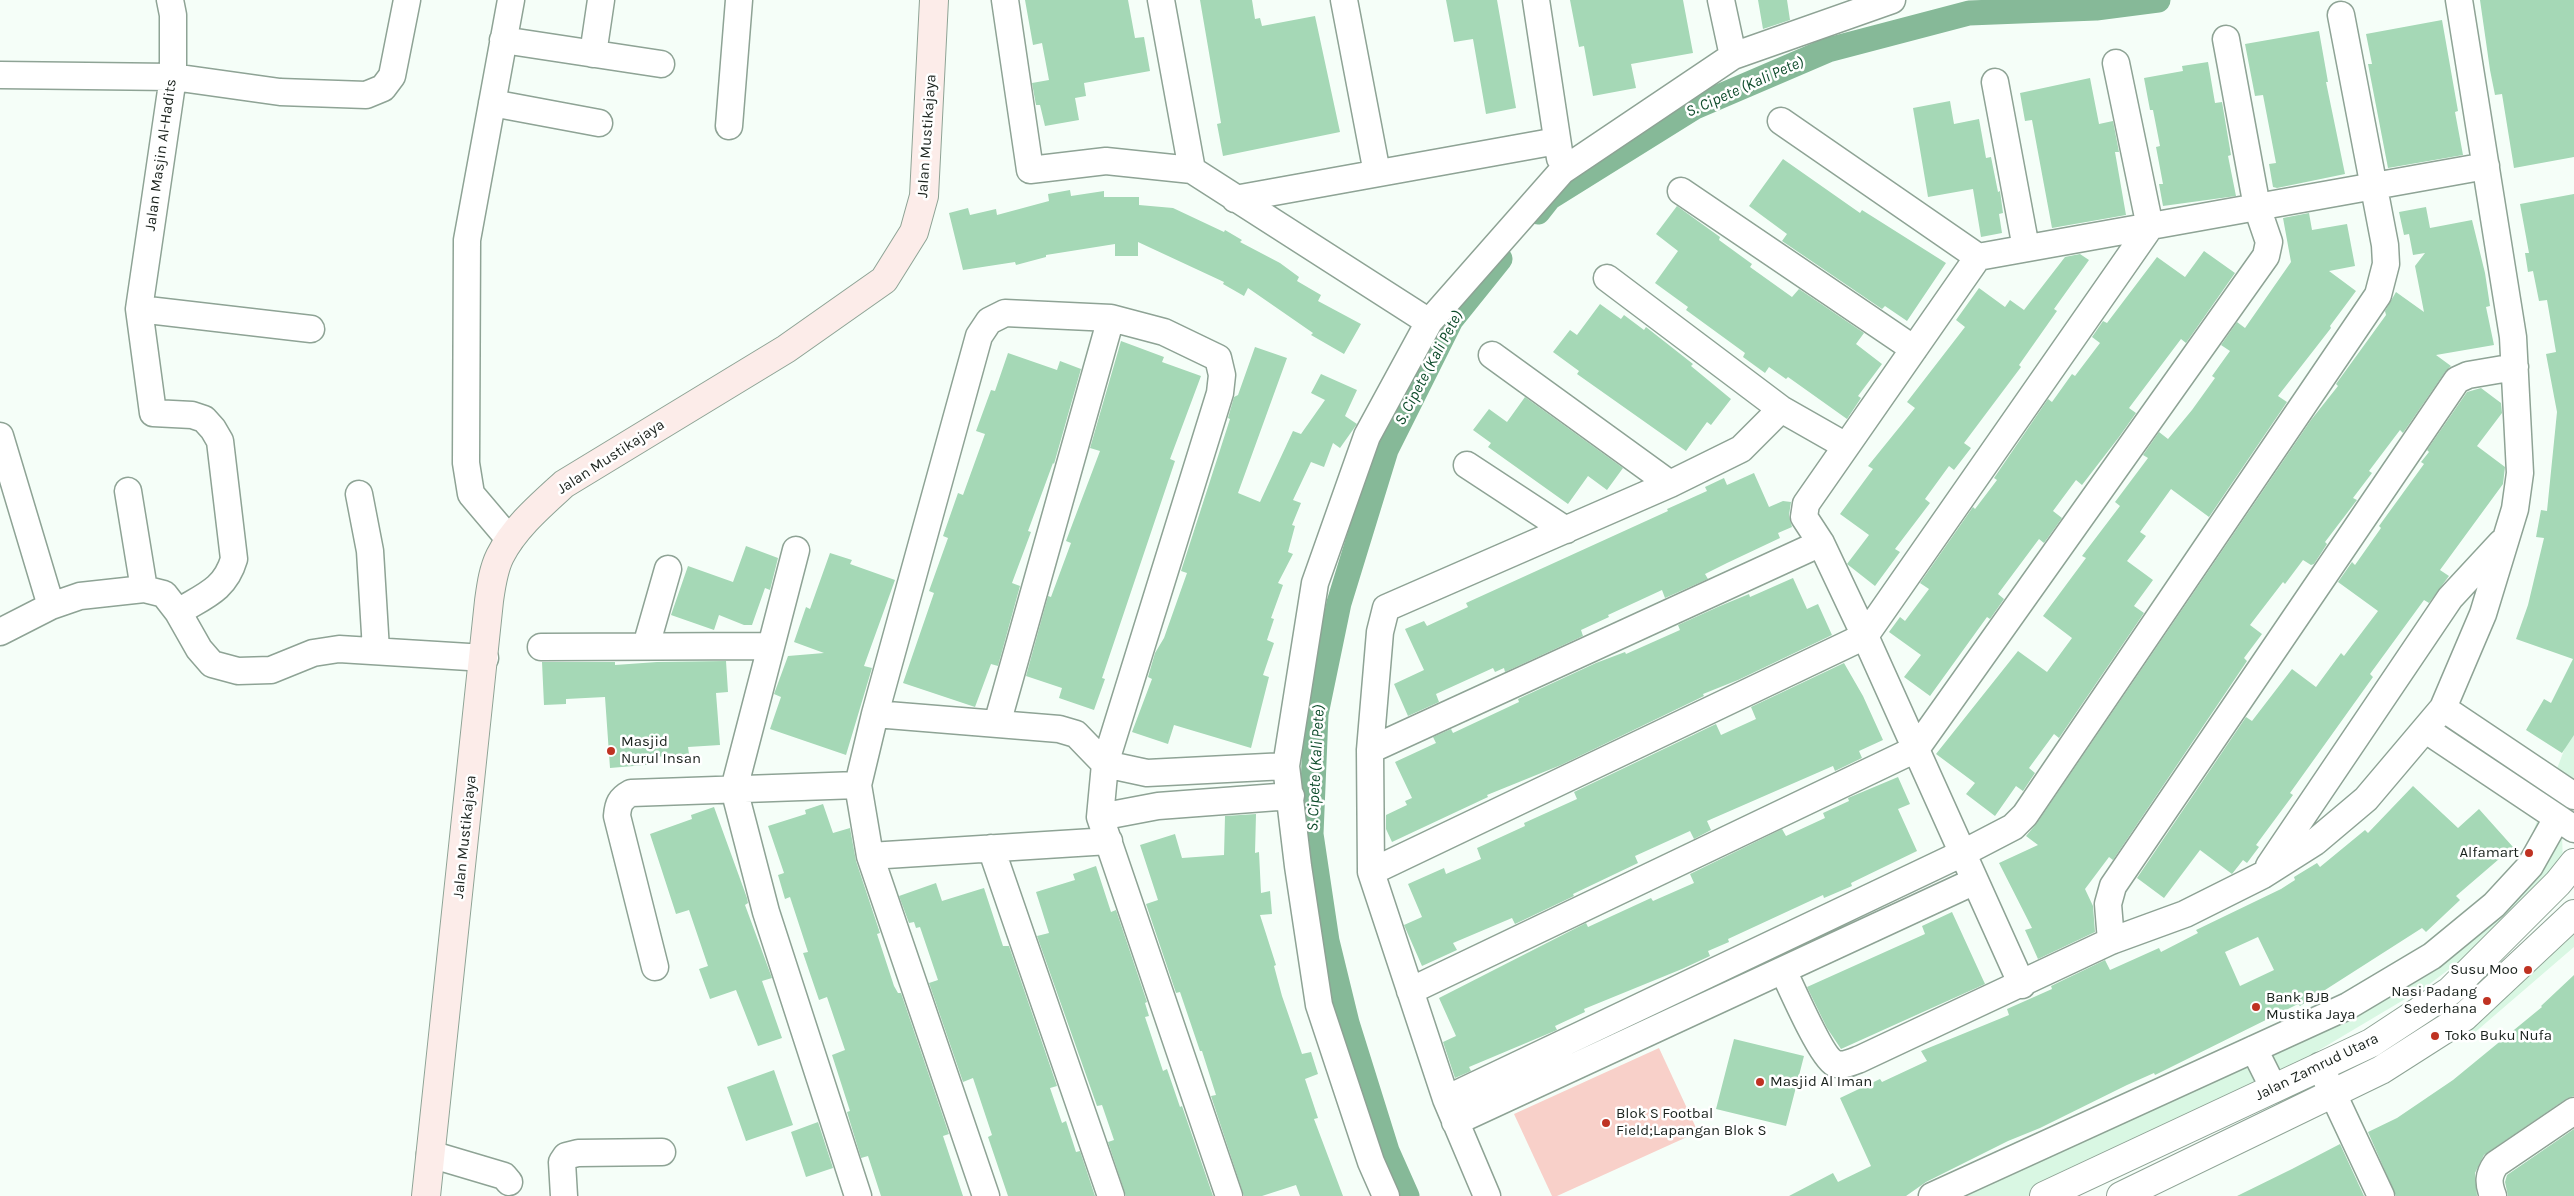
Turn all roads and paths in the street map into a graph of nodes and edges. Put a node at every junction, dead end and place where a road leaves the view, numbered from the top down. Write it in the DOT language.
graph roads {
  1 [pos="170,0"];
  2 [pos="407,0"];
  3 [pos="511,0"];
  4 [pos="601,0"];
  5 [pos="739,0"];
  6 [pos="934,0"];
  7 [pos="1005,0"];
  8 [pos="1161,0"];
  9 [pos="1344,0"];
  10 [pos="1536,0"];
  11 [pos="1721,0"];
  12 [pos="1892,0"];
  13 [pos="2459,0"];
  14 [pos="2341,15"];
  15 [pos="2226,39"];
  16 [pos="504,40"];
  17 [pos="593,54"];
  18 [pos="1733,56"];
  19 [pos="2116,63"];
  20 [pos="661,64"];
  21 [pos="0,74"];
  22 [pos="174,77"];
  23 [pos="1995,82"];
  24 [pos="492,103"];
  25 [pos="1781,121"];
  26 [pos="599,124"];
  27 [pos="730,126"];
  28 [pos="1557,141"];
  29 [pos="2486,166"];
  30 [pos="1192,170"];
  31 [pos="1562,171"];
  32 [pos="1377,173"];
  33 [pos="2372,186"];
  34 [pos="1681,192"];
  35 [pos="1235,199"];
  36 [pos="2257,207"];
  37 [pos="2150,227"];
  38 [pos="2026,248"];
  39 [pos="1978,257"];
  40 [pos="1607,278"];
  41 [pos="139,309"];
  42 [pos="1111,318"];
  43 [pos="1429,322"];
  44 [pos="312,329"];
  45 [pos="1914,350"];
  46 [pos="1492,356"];
  47 [pos="2515,367"];
  48 [pos="1781,409"];
  49 [pos="0,436"];
  50 [pos="1846,446"];
  51 [pos="1467,465"];
  52 [pos="1670,484"];
  53 [pos="128,491"];
  54 [pos="359,494"];
  55 [pos="1566,530"];
  56 [pos="510,540"];
  57 [pos="2504,540"];
  58 [pos="1821,543"];
  59 [pos="796,550"];
  60 [pos="668,569"];
  61 [pos="144,589"];
  62 [pos="51,606"];
  63 [pos="178,612"];
  64 [pos="0,632"];
  65 [pos="1865,636"];
  66 [pos="646,646"];
  67 [pos="771,646"];
  68 [pos="540,647"];
  69 [pos="376,650"];
  70 [pos="485,658"];
  71 [pos="2443,708"];
  72 [pos="875,714"];
  73 [pos="997,724"];
  74 [pos="2426,730"];
  75 [pos="1916,749"];
  76 [pos="1370,750"];
  77 [pos="1105,764"];
  78 [pos="1286,766"];
  79 [pos="858,785"];
  80 [pos="734,789"];
  81 [pos="1291,796"];
  82 [pos="2574,796"];
  83 [pos="2565,823"];
  84 [pos="1104,829"];
  85 [pos="991,848"];
  86 [pos="1962,852"];
  87 [pos="870,856"];
  88 [pos="1371,872"];
  89 [pos="2263,875"];
  90 [pos="1975,881"];
  91 [pos="2569,882"];
  92 [pos="2574,914"];
  93 [pos="2111,941"];
  94 [pos="655,967"];
  95 [pos="1783,970"];
  96 [pos="2022,985"];
  97 [pos="1410,991"];
  98 [pos="2254,1049"];
  99 [pos="2320,1066"];
  100 [pos="2274,1088"];
  101 [pos="2332,1094"];
  102 [pos="1450,1111"];
  103 [pos="2574,1111"];
  104 [pos="662,1152"];
  105 [pos="430,1154"];
  106 [pos="509,1182"];
  107 [pos="855,1195"];
  108 [pos="1939,1195"];
  109 [pos="426,1196"];
  110 [pos="564,1196"];
  111 [pos="986,1196"];
  112 [pos="1111,1196"];
  113 [pos="1229,1196"];
  114 [pos="1386,1196"];
  115 [pos="1487,1196"];
  116 [pos="2044,1196"];
  117 [pos="2121,1196"];
  118 [pos="2381,1196"];
  119 [pos="2493,1196"];
  1 -- 22 [label="street, Jalan Masjin Al-Hadits"];
  2 -- 22 [label="street"];
  3 -- 16 [label="street"];
  4 -- 17 [label="street"];
  5 -- 27 [label="street"];
  6 -- 56 [label="main road, Jalan Mustikajaya"];
  7 -- 30 [label="street"];
  8 -- 30 [label="street"];
  9 -- 32 [label="street"];
  10 -- 28 [label="street"];
  11 -- 18 [label="street"];
  12 -- 18 [label="street"];
  13 -- 29 [label="street"];
  14 -- 33 [label="street"];
  15 -- 36 [label="street"];
  16 -- 17 [label="street"];
  16 -- 24 [label="street"];
  17 -- 20 [label="street"];
  18 -- 31 [label="street"];
  19 -- 37 [label="street"];
  21 -- 22 [label="street"];
  22 -- 41 [label="street, Jalan Masjin Al-Hadits"];
  23 -- 38 [label="street"];
  24 -- 26 [label="street"];
  24 -- 56 [label="street"];
  25 -- 39 [label="street"];
  28 -- 31 [label="street"];
  28 -- 32 [label="street"];
  29 -- 33 [label="street"];
  29 -- 47 [label="street"];
  30 -- 35 [label="street"];
  31 -- 43 [label="street"];
  32 -- 35 [label="street"];
  33 -- 36 [label="street"];
  33 -- 86 [label="street"];
  34 -- 45 [label="street"];
  35 -- 43 [label="street"];
  36 -- 37 [label="street"];
  36 -- 75 [label="street"];
  37 -- 38 [label="street"];
  37 -- 65 [label="street"];
  38 -- 39 [label="street"];
  39 -- 45 [label="street"];
  40 -- 48 [label="street"];
  41 -- 44 [label="street"];
  41 -- 63 [label="street, Jalan Masjin Al-Hadits"];
  42 -- 72 [label="street"];
  42 -- 73 [label="street"];
  42 -- 77 [label="street"];
  43 -- 78 [label="street"];
  45 -- 50 [label="street"];
  46 -- 52 [label="street"];
  47 -- 57 [label="street"];
  47 -- 93 [label="street"];
  48 -- 50 [label="street"];
  48 -- 52 [label="street"];
  49 -- 62 [label="street"];
  50 -- 58 [label="street"];
  51 -- 55 [label="street"];
  52 -- 55 [label="street"];
  53 -- 61 [label="street"];
  54 -- 69 [label="street"];
  55 -- 76 [label="street"];
  56 -- 70 [label="main road, Jalan Mustikajaya"];
  57 -- 71 [label="street"];
  57 -- 89 [label="street"];
  58 -- 65 [label="street"];
  58 -- 76 [label="street"];
  59 -- 67 [label="street"];
  60 -- 66 [label="street"];
  61 -- 62 [label="street"];
  61 -- 63 [label="street"];
  62 -- 64 [label="street"];
  63 -- 69 [label="street"];
  65 -- 75 [label="street"];
  65 -- 88 [label="street"];
  66 -- 67 [label="street"];
  66 -- 68 [label="street"];
  67 -- 80 [label="street"];
  69 -- 70 [label="street"];
  70 -- 105 [label="main road, Jalan Mustikajaya"];
  71 -- 74 [label="street"];
  71 -- 82 [label="street"];
  72 -- 73 [label="street"];
  72 -- 79 [label="street"];
  73 -- 77 [label="street"];
  74 -- 83 [label="street"];
  74 -- 89 [label="street"];
  75 -- 86 [label="street"];
  75 -- 97 [label="street"];
  76 -- 88 [label="street"];
  77 -- 78 [label="street"];
  77 -- 84 [label="street"];
  78 -- 81 [label="street"];
  79 -- 80 [label="street"];
  79 -- 87 [label="street"];
  80 -- 94 [label="street"];
  80 -- 107 [label="street"];
  81 -- 84 [label="street"];
  81 -- 114 [label="street"];
  83 -- 98 [label="street"];
  84 -- 85 [label="street"];
  84 -- 113 [label="street"];
  85 -- 87 [label="street"];
  85 -- 112 [label="street"];
  86 -- 90 [label="street"];
  86 -- 102 [label="street"];
  87 -- 111 [label="street"];
  88 -- 97 [label="street"];
  89 -- 93 [label="street"];
  90 -- 95 [label="street"];
  90 -- 96 [label="street"];
  91 -- 99 [label="street, Jalan Zamrud Utara"];
  92 -- 101 [label="street, Jalan Zamrud Utara"];
  93 -- 96 [label="street"];
  95 -- 96 [label="street"];
  95 -- 102 [label="street"];
  97 -- 102 [label="street"];
  98 -- 100 [label="street"];
  98 -- 108 [label="street"];
  99 -- 100 [label="street, Jalan Zamrud Utara"];
  99 -- 101 [label="street"];
  100 -- 116 [label="street, Jalan Zamrud Utara"];
  101 -- 117 [label="street, Jalan Zamrud Utara"];
  101 -- 118 [label="street"];
  102 -- 115 [label="street"];
  103 -- 119 [label="street"];
  104 -- 110 [label="street"];
  105 -- 106 [label="street"];
  105 -- 109 [label="main road, Jalan Mustikajaya"];
}
